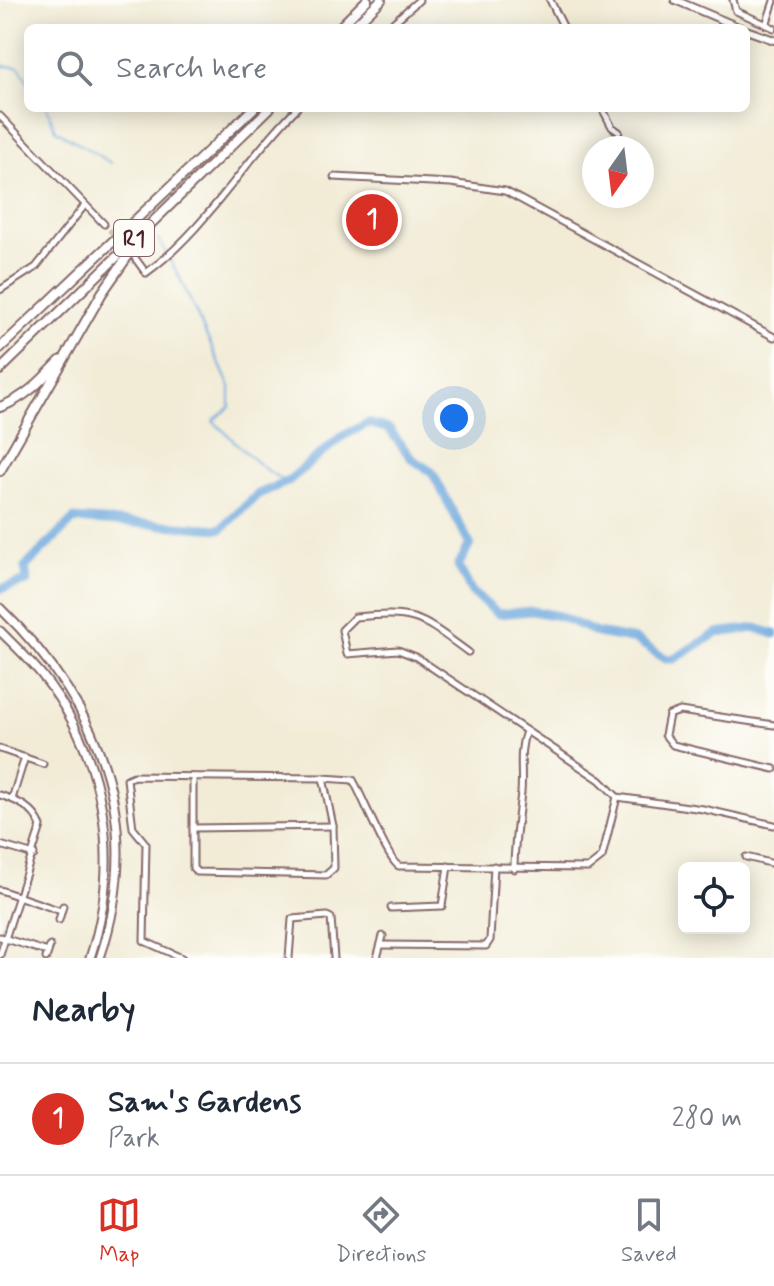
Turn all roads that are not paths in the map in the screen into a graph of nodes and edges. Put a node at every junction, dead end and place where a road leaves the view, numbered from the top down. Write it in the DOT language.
graph roads {
  1 [pos="367,0"];
  2 [pos="381,0"];
  3 [pos="419,0"];
  4 [pos="550,0"];
  5 [pos="675,0"];
  6 [pos="733,0"];
  7 [pos="774,1"];
  8 [pos="688,2"];
  9 [pos="343,24"];
  10 [pos="356,24"];
  11 [pos="392,24"];
  12 [pos="562,24"];
  13 [pos="734,24"];
  14 [pos="766,25"];
  15 [pos="774,28"];
  16 [pos="750,31"];
  17 [pos="774,40"];
  18 [pos="250,112"];
  19 [pos="266,112"];
  20 [pos="293,112"];
  21 [pos="604,112"];
  22 [pos="0,116"];
  23 [pos="619,132"];
  24 [pos="334,177"];
  25 [pos="85,205"];
  26 [pos="156,218"];
  27 [pos="104,224"];
  28 [pos="135,258"];
  29 [pos="0,290"];
  30 [pos="774,337"];
  31 [pos="2,346"];
  32 [pos="69,352"];
  33 [pos="0,370"];
  34 [pos="0,407"];
  35 [pos="0,471"];
  36 [pos="2,610"];
  37 [pos="0,631"];
  38 [pos="468,652"];
  39 [pos="774,725"];
  40 [pos="526,731"];
  41 [pos="0,749"];
  42 [pos="25,757"];
  43 [pos="43,764"];
  44 [pos="774,769"];
  45 [pos="193,777"];
  46 [pos="323,778"];
  47 [pos="0,795"];
  48 [pos="617,797"];
  49 [pos="12,799"];
  50 [pos="774,825"];
  51 [pos="333,826"];
  52 [pos="193,828"];
  53 [pos="0,845"];
  54 [pos="34,855"];
  55 [pos="746,857"];
  56 [pos="774,864"];
  57 [pos="448,866"];
  58 [pos="494,866"];
  59 [pos="514,869"];
  60 [pos="0,890"];
  61 [pos="19,896"];
  62 [pos="391,908"];
  63 [pos="59,920"];
  64 [pos="383,936"];
  65 [pos="3,938"];
  66 [pos="382,945"];
  67 [pos="48,952"];
  68 [pos="0,955"];
  69 [pos="90,958"];
  70 [pos="100,958"];
  71 [pos="182,958"];
  72 [pos="289,958"];
  73 [pos="334,958"];
  74 [pos="377,958"];
  1 -- 9 [label="highway"];
  2 -- 10 [label="highway"];
  3 -- 11 [label="street"];
  4 -- 12 [label="street"];
  5 -- 8 [label="street"];
  6 -- 14 [label="street"];
  7 -- 14 [label="street"];
  8 -- 13 [label="street"];
  14 -- 15 [label="street"];
  16 -- 17 [label="street"];
  18 -- 31 [label="highway, R1"];
  19 -- 26 [label="highway, R1"];
  20 -- 28 [label="street"];
  21 -- 23 [label="street"];
  22 -- 25 [label="street"];
  24 -- 30 [label="street"];
  25 -- 27 [label="street"];
  25 -- 29 [label="street"];
  26 -- 32 [label="highway"];
  26 -- 33 [label="highway, R1"];
  32 -- 34 [label="highway"];
  32 -- 35 [label="highway"];
  36 -- 70 [label="main road"];
  37 -- 69 [label="main road"];
  38 -- 40 [label="street"];
  39 -- 44 [label="street"];
  40 -- 48 [label="street"];
  40 -- 59 [label="street"];
  41 -- 42 [label="street"];
  42 -- 43 [label="street"];
  42 -- 49 [label="street"];
  45 -- 46 [label="street"];
  45 -- 52 [label="street"];
  45 -- 71 [label="street"];
  46 -- 51 [label="street"];
  46 -- 57 [label="street"];
  47 -- 49 [label="street"];
  48 -- 50 [label="street"];
  48 -- 59 [label="street"];
  49 -- 54 [label="street"];
  51 -- 52 [label="street"];
  51 -- 52 [label="street"];
  53 -- 54 [label="street"];
  54 -- 61 [label="street"];
  55 -- 56 [label="street"];
  57 -- 58 [label="street"];
  57 -- 62 [label="street"];
  58 -- 59 [label="street"];
  58 -- 66 [label="street"];
  60 -- 61 [label="street"];
  61 -- 63 [label="street"];
  61 -- 65 [label="street"];
  64 -- 66 [label="street"];
  65 -- 67 [label="street"];
  65 -- 68 [label="street"];
  66 -- 74 [label="street"];
  72 -- 73 [label="street"];
}
